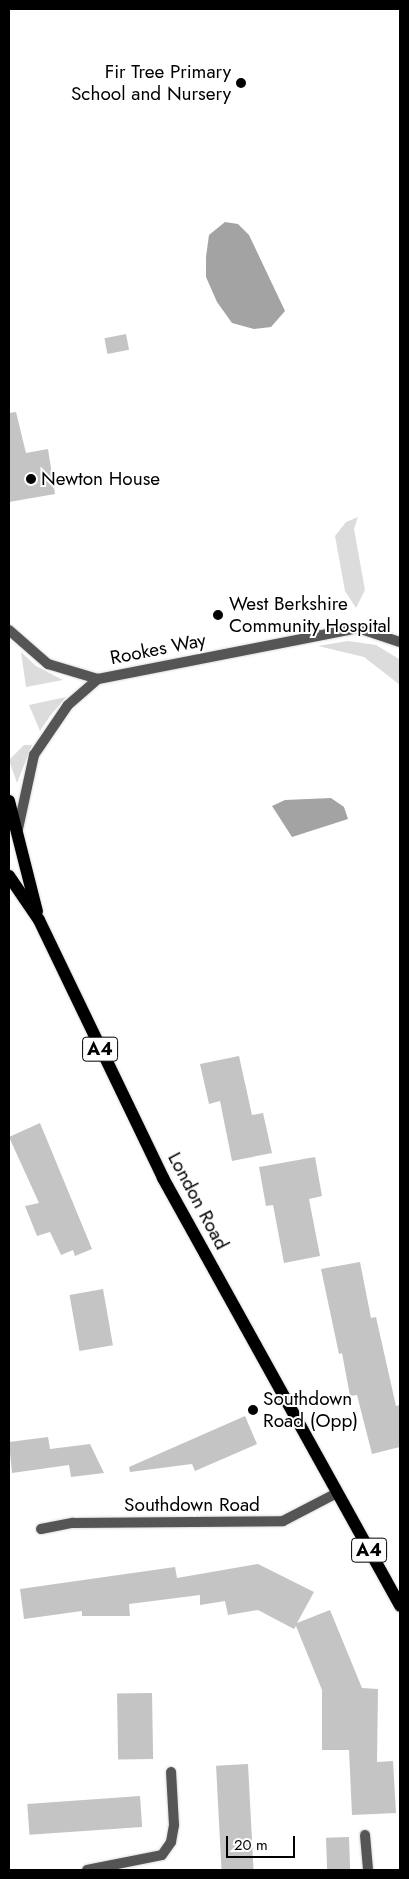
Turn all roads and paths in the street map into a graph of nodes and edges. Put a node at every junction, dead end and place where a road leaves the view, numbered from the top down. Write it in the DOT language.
graph roads {
  1 [pos="9,630"];
  2 [pos="400,642"];
  3 [pos="98,679"];
  4 [pos="9,801"];
  5 [pos="17,831"];
  6 [pos="9,876"];
  7 [pos="39,920"];
  8 [pos="337,1493"];
  9 [pos="41,1529"];
  10 [pos="400,1606"];
  11 [pos="171,1772"];
  12 [pos="365,1835"];
  13 [pos="87,1870"];
  14 [pos="368,1870"];
  1 -- 3 [label="street, Rookes Way"];
  2 -- 3 [label="street, Rookes Way"];
  3 -- 5 [label="street, Rookes Way"];
  4 -- 5 [label="main road, London Road / A4"];
  5 -- 7 [label="main road, London Road / A4"];
  6 -- 7 [label="main road, London Road / A4"];
  7 -- 8 [label="main road, London Road / A4"];
  8 -- 9 [label="street, Southdown Road"];
  8 -- 10 [label="main road, A4"];
  11 -- 13 [label="street"];
  12 -- 14 [label="street"];
}
